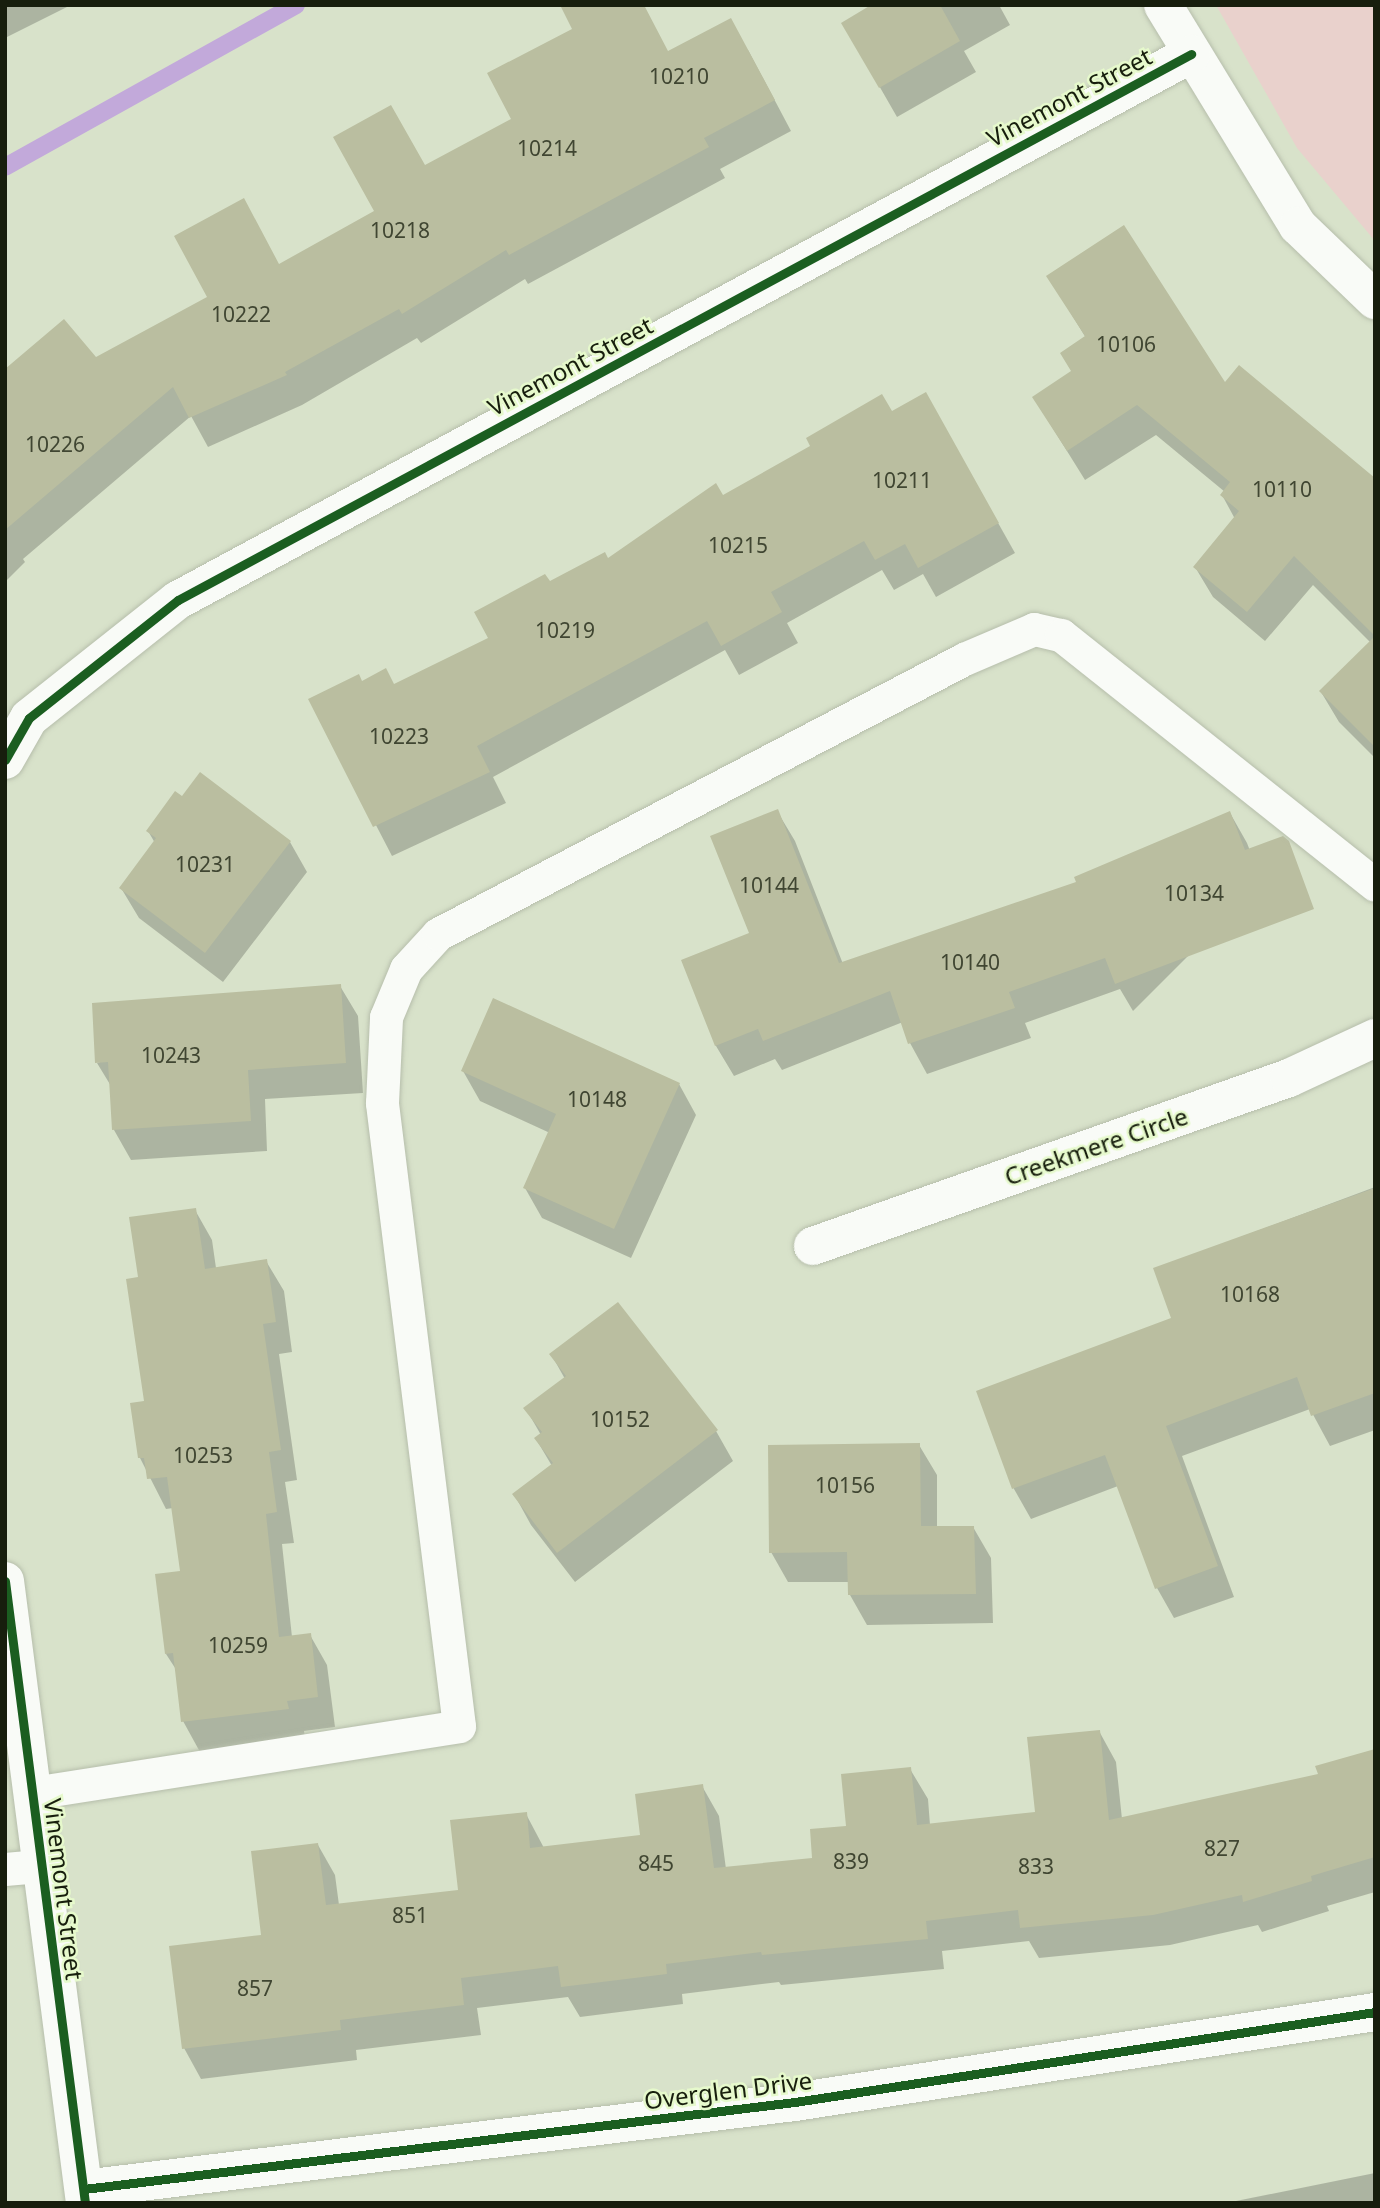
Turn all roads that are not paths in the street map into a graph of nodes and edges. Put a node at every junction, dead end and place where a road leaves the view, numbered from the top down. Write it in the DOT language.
graph roads {
  1 [pos="1163,5"];
  2 [pos="1191,54"];
  3 [pos="1375,300"];
  4 [pos="5,760"];
  5 [pos="1375,886"];
  6 [pos="1375,1038"];
  7 [pos="813,1246"];
  8 [pos="5,1581"];
  9 [pos="33,1793"];
  10 [pos="24,1868"];
  11 [pos="1375,2012"];
  12 [pos="85,2196"];
  1 -- 2 [label="street"];
  2 -- 3 [label="street"];
  2 -- 4 [label="street, Vinemont Street"];
  5 -- 9 [label="lane"];
  6 -- 7 [label="street, Creekmere Circle"];
  8 -- 9 [label="street, Vinemont Street"];
  9 -- 10 [label="street, Vinemont Street"];
  10 -- 12 [label="street, Vinemont Street"];
  11 -- 12 [label="street, Overglen Drive"];
}
